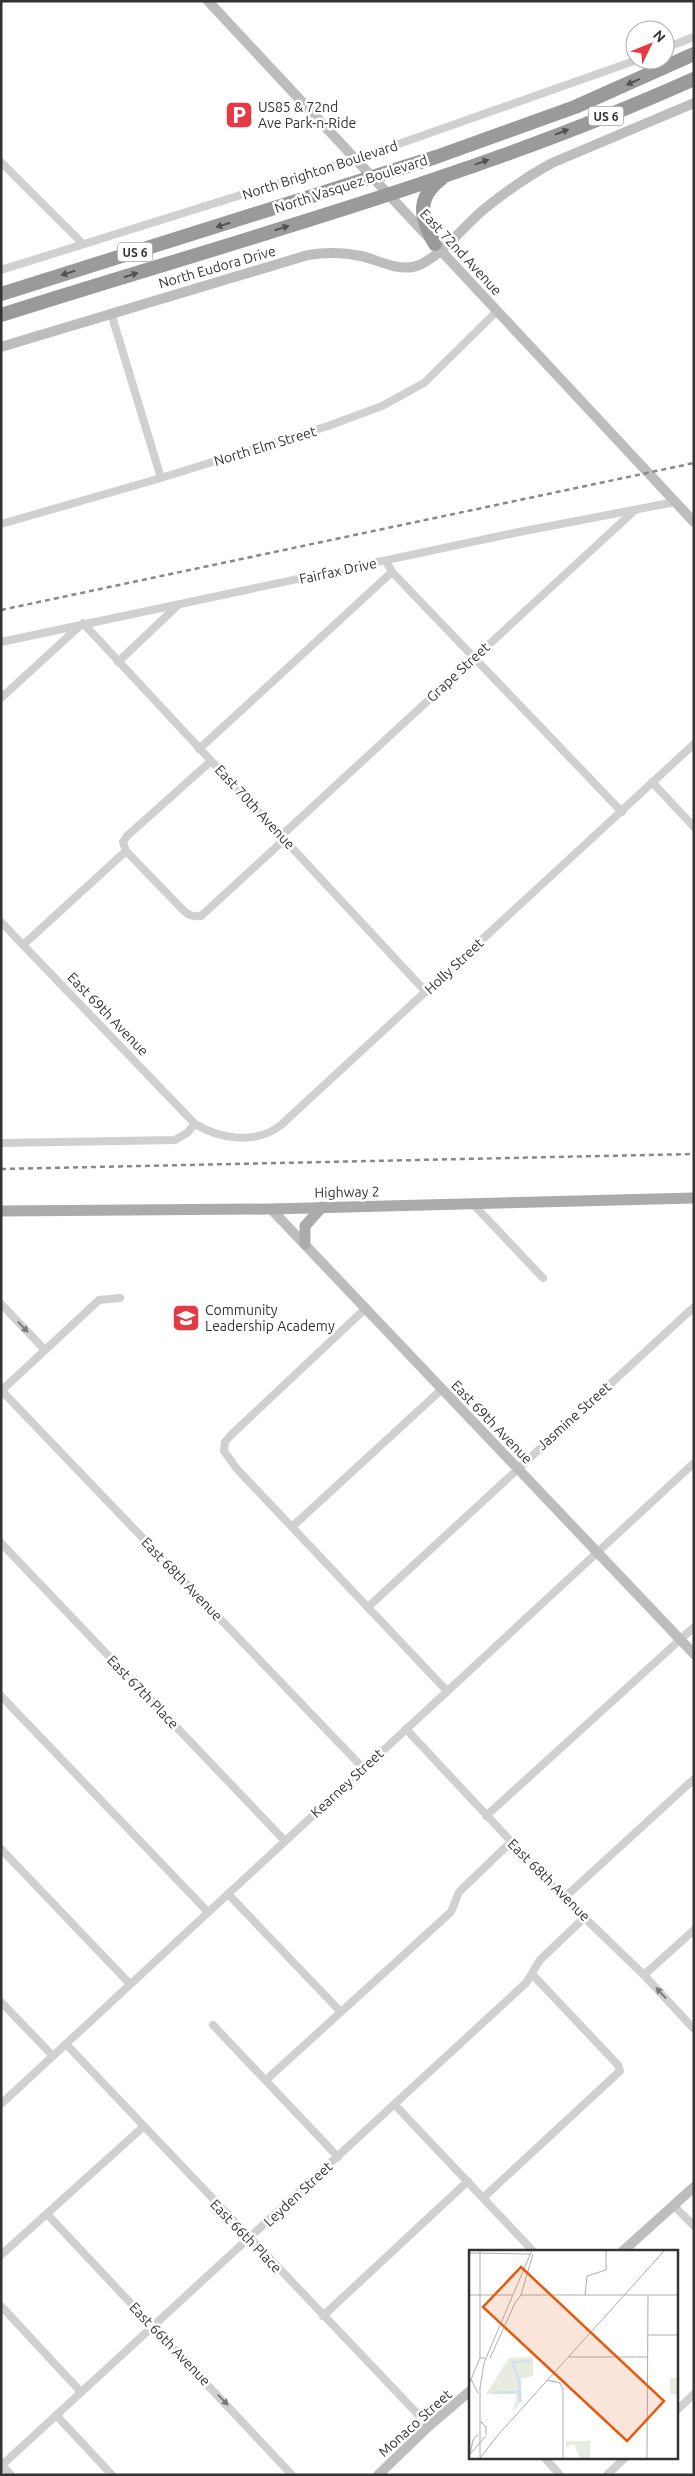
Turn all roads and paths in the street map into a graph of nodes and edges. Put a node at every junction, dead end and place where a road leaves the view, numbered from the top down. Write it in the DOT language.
graph roads {
  1 [pos="208,1"];
  2 [pos="694,36"];
  3 [pos="675,44"];
  4 [pos="694,54"];
  5 [pos="625,64"];
  6 [pos="694,79"];
  7 [pos="694,103"];
  8 [pos="356,159"];
  9 [pos="1,162"];
  10 [pos="447,175"];
  11 [pos="373,178"];
  12 [pos="389,195"];
  13 [pos="84,244"];
  14 [pos="437,247"];
  15 [pos="1,270"];
  16 [pos="1,294"];
  17 [pos="498,311"];
  18 [pos="111,313"];
  19 [pos="1,315"];
  20 [pos="1,347"];
  21 [pos="161,478"];
  22 [pos="675,502"];
  23 [pos="635,509"];
  24 [pos="694,522"];
  25 [pos="1,524"];
  26 [pos="386,561"];
  27 [pos="392,572"];
  28 [pos="178,606"];
  29 [pos="83,623"];
  30 [pos="1,642"];
  31 [pos="474,658"];
  32 [pos="118,662"];
  33 [pos="1,698"];
  34 [pos="694,744"];
  35 [pos="199,749"];
  36 [pos="211,761"];
  37 [pos="652,782"];
  38 [pos="622,812"];
  39 [pos="694,828"];
  40 [pos="283,837"];
  41 [pos="126,851"];
  42 [pos="1,922"];
  43 [pos="23,945"];
  44 [pos="426,992"];
  45 [pos="195,1124"];
  46 [pos="1,1143"];
  47 [pos="694,1198"];
  48 [pos="472,1203"];
  49 [pos="322,1207"];
  50 [pos="271,1209"];
  51 [pos="1,1211"];
  52 [pos="305,1244"];
  53 [pos="543,1278"];
  54 [pos="120,1298"];
  55 [pos="1,1304"];
  56 [pos="694,1307"];
  57 [pos="365,1309"];
  58 [pos="45,1350"];
  59 [pos="2,1390"];
  60 [pos="442,1390"];
  61 [pos="694,1463"];
  62 [pos="516,1468"];
  63 [pos="293,1526"];
  64 [pos="1,1543"];
  65 [pos="597,1552"];
  66 [pos="368,1607"];
  67 [pos="694,1627"];
  68 [pos="680,1640"];
  69 [pos="694,1654"];
  70 [pos="447,1691"];
  71 [pos="1,1696"];
  72 [pos="406,1729"];
  73 [pos="364,1768"];
  74 [pos="694,1779"];
  75 [pos="486,1816"];
  76 [pos="285,1841"];
  77 [pos="511,1842"];
  78 [pos="1,1849"];
  79 [pos="228,1894"];
  80 [pos="564,1898"];
  81 [pos="208,1912"];
  82 [pos="585,1917"];
  83 [pos="694,1930"];
  84 [pos="532,1974"];
  85 [pos="644,1975"];
  86 [pos="130,1984"];
  87 [pos="1,2002"];
  88 [pos="340,2011"];
  89 [pos="213,2025"];
  90 [pos="694,2029"];
  91 [pos="66,2044"];
  92 [pos="53,2056"];
  93 [pos="266,2080"];
  94 [pos="1,2104"];
  95 [pos="395,2104"];
  96 [pos="142,2127"];
  97 [pos="338,2157"];
  98 [pos="468,2181"];
  99 [pos="694,2187"];
  100 [pos="484,2197"];
  101 [pos="674,2206"];
  102 [pos="47,2214"];
  103 [pos="694,2226"];
  104 [pos="249,2239"];
  105 [pos="532,2250"];
  106 [pos="624,2250"];
  107 [pos="1,2255"];
  108 [pos="1,2306"];
  109 [pos="323,2316"];
  110 [pos="154,2327"];
  111 [pos="81,2392"];
  112 [pos="469,2392"];
  113 [pos="694,2394"];
  114 [pos="678,2409"];
  115 [pos="56,2415"];
  116 [pos="429,2426"];
  117 [pos="545,2458"];
  118 [pos="625,2458"];
  119 [pos="2,2464"];
  120 [pos="12,2475"];
  121 [pos="112,2475"];
  122 [pos="292,2475"];
  123 [pos="378,2475"];
  124 [pos="560,2475"];
  125 [pos="607,2475"];
  1 -- 8 [label="street, East 72nd Avenue"];
  2 -- 3 [label="street"];
  4 -- 11 [label="highway, North Vasquez Boulevard / US 6, one-way"];
  5 -- 8 [label="street, North Brighton Boulevard"];
  10 -- 6 [label="highway, North Vasquez Boulevard / US 6, one-way"];
  7 -- 14 [label="street, North Eudora Drive"];
  8 -- 11 [label="street, East 72nd Avenue"];
  8 -- 13 [label="street, North Brighton Boulevard"];
  9 -- 13 [label="street"];
  10 -- 12 [label="highway, North Vasquez Boulevard / US 6"];
  10 -- 14 [label="highway"];
  11 -- 12 [label="street, East 72nd Avenue"];
  11 -- 16 [label="highway, North Vasquez Boulevard / US 6, one-way"];
  12 -- 14 [label="street, East 72nd Avenue"];
  19 -- 12 [label="highway, North Vasquez Boulevard / US 6, one-way"];
  13 -- 15 [label="street, North Brighton Boulevard"];
  14 -- 17 [label="street, East 72nd Avenue"];
  14 -- 18 [label="street, North Eudora Drive"];
  17 -- 21 [label="street, North Elm Street"];
  17 -- 22 [label="street, East 72nd Avenue"];
  18 -- 20 [label="street, North Eudora Drive"];
  18 -- 21 [label="street"];
  21 -- 25 [label="street, North Elm Street"];
  22 -- 23 [label="street, Fairfax Drive"];
  22 -- 24 [label="street, East 72nd Avenue"];
  23 -- 26 [label="street, Fairfax Drive"];
  23 -- 31 [label="street, Grape Street"];
  26 -- 27 [label="street"];
  26 -- 28 [label="street, Fairfax Drive"];
  27 -- 31 [label="street"];
  27 -- 35 [label="street"];
  28 -- 29 [label="street, Fairfax Drive"];
  28 -- 32 [label="street"];
  29 -- 30 [label="street, Fairfax Drive"];
  29 -- 32 [label="street, East 70th Avenue"];
  29 -- 33 [label="street"];
  31 -- 38 [label="street"];
  31 -- 40 [label="street, Grape Street"];
  32 -- 35 [label="street, East 70th Avenue"];
  34 -- 37 [label="street, Holly Street"];
  35 -- 36 [label="street, East 70th Avenue"];
  36 -- 40 [label="street, East 70th Avenue"];
  36 -- 41 [label="street"];
  37 -- 38 [label="street, Holly Street"];
  37 -- 39 [label="street"];
  38 -- 44 [label="street, Holly Street"];
  40 -- 41 [label="street, Grape Street"];
  40 -- 44 [label="street, East 70th Avenue"];
  41 -- 43 [label="street"];
  42 -- 43 [label="street, East 69th Avenue"];
  43 -- 45 [label="street, East 69th Avenue"];
  44 -- 45 [label="street, Holly Street"];
  45 -- 46 [label="street"];
  47 -- 48 [label="main road, Highway 2"];
  48 -- 49 [label="main road, Highway 2"];
  48 -- 53 [label="street"];
  49 -- 50 [label="main road, Highway 2"];
  49 -- 52 [label="main road"];
  50 -- 51 [label="main road, Highway 2"];
  50 -- 52 [label="street, East 69th Avenue"];
  52 -- 57 [label="street, East 69th Avenue"];
  54 -- 58 [label="street"];
  55 -- 58 [label="street, one-way"];
  56 -- 62 [label="street, Jasmine Street"];
  57 -- 60 [label="street, East 69th Avenue"];
  57 -- 63 [label="street"];
  58 -- 59 [label="street"];
  59 -- 73 [label="street, East 68th Avenue"];
  60 -- 62 [label="street, East 69th Avenue"];
  60 -- 63 [label="street"];
  61 -- 65 [label="street, Kearney Street"];
  62 -- 65 [label="street, East 69th Avenue"];
  62 -- 66 [label="street, Jasmine Street"];
  63 -- 66 [label="street"];
  64 -- 76 [label="street, East 67th Place"];
  65 -- 68 [label="street, East 69th Avenue"];
  65 -- 70 [label="street, Kearney Street"];
  66 -- 70 [label="street"];
  67 -- 68 [label="street"];
  68 -- 69 [label="street, East 69th Avenue"];
  68 -- 75 [label="street"];
  70 -- 72 [label="street, Kearney Street"];
  71 -- 81 [label="street"];
  72 -- 73 [label="street, Kearney Street"];
  72 -- 75 [label="street, East 68th Avenue"];
  73 -- 76 [label="street, Kearney Street"];
  74 -- 80 [label="street"];
  75 -- 77 [label="street, East 68th Avenue"];
  76 -- 79 [label="street, Kearney Street"];
  77 -- 80 [label="street, East 68th Avenue"];
  77 -- 88 [label="street"];
  78 -- 86 [label="street"];
  79 -- 81 [label="street, Kearney Street"];
  79 -- 88 [label="street"];
  80 -- 82 [label="street, East 68th Avenue"];
  81 -- 86 [label="street, Kearney Street"];
  82 -- 84 [label="street, Leyden Street"];
  82 -- 85 [label="street, East 68th Avenue"];
  83 -- 85 [label="street"];
  84 -- 95 [label="street, Leyden Street"];
  84 -- 100 [label="street"];
  90 -- 85 [label="street, East 68th Avenue, one-way"];
  86 -- 91 [label="street, Kearney Street"];
  87 -- 92 [label="street"];
  88 -- 93 [label="street"];
  89 -- 93 [label="street"];
  91 -- 92 [label="street, Kearney Street"];
  91 -- 96 [label="street, East 66th Place"];
  92 -- 94 [label="street, Kearney Street"];
  93 -- 97 [label="street"];
  95 -- 97 [label="street, Leyden Street"];
  95 -- 98 [label="street"];
  96 -- 102 [label="street"];
  96 -- 104 [label="street, East 66th Place"];
  97 -- 104 [label="street, Leyden Street"];
  98 -- 100 [label="street"];
  98 -- 109 [label="street"];
  99 -- 101 [label="street"];
  100 -- 105 [label="street"];
  101 -- 103 [label="street"];
  101 -- 106 [label="street"];
  102 -- 107 [label="street"];
  102 -- 110 [label="street, East 66th Avenue"];
  104 -- 109 [label="street, East 66th Place"];
  104 -- 110 [label="street, Leyden Street"];
  108 -- 111 [label="street"];
  109 -- 116 [label="street, East 66th Place"];
  110 -- 111 [label="street, Leyden Street"];
  110 -- 122 [label="street, East 66th Avenue, one-way"];
  111 -- 115 [label="street, Leyden Street"];
  112 -- 116 [label="street, Monaco Street"];
  113 -- 114 [label="street"];
  115 -- 119 [label="street, Leyden Street"];
  115 -- 121 [label="street"];
  116 -- 123 [label="street, Monaco Street"];
  117 -- 124 [label="street"];
  118 -- 125 [label="street"];
  119 -- 120 [label="street"];
}
